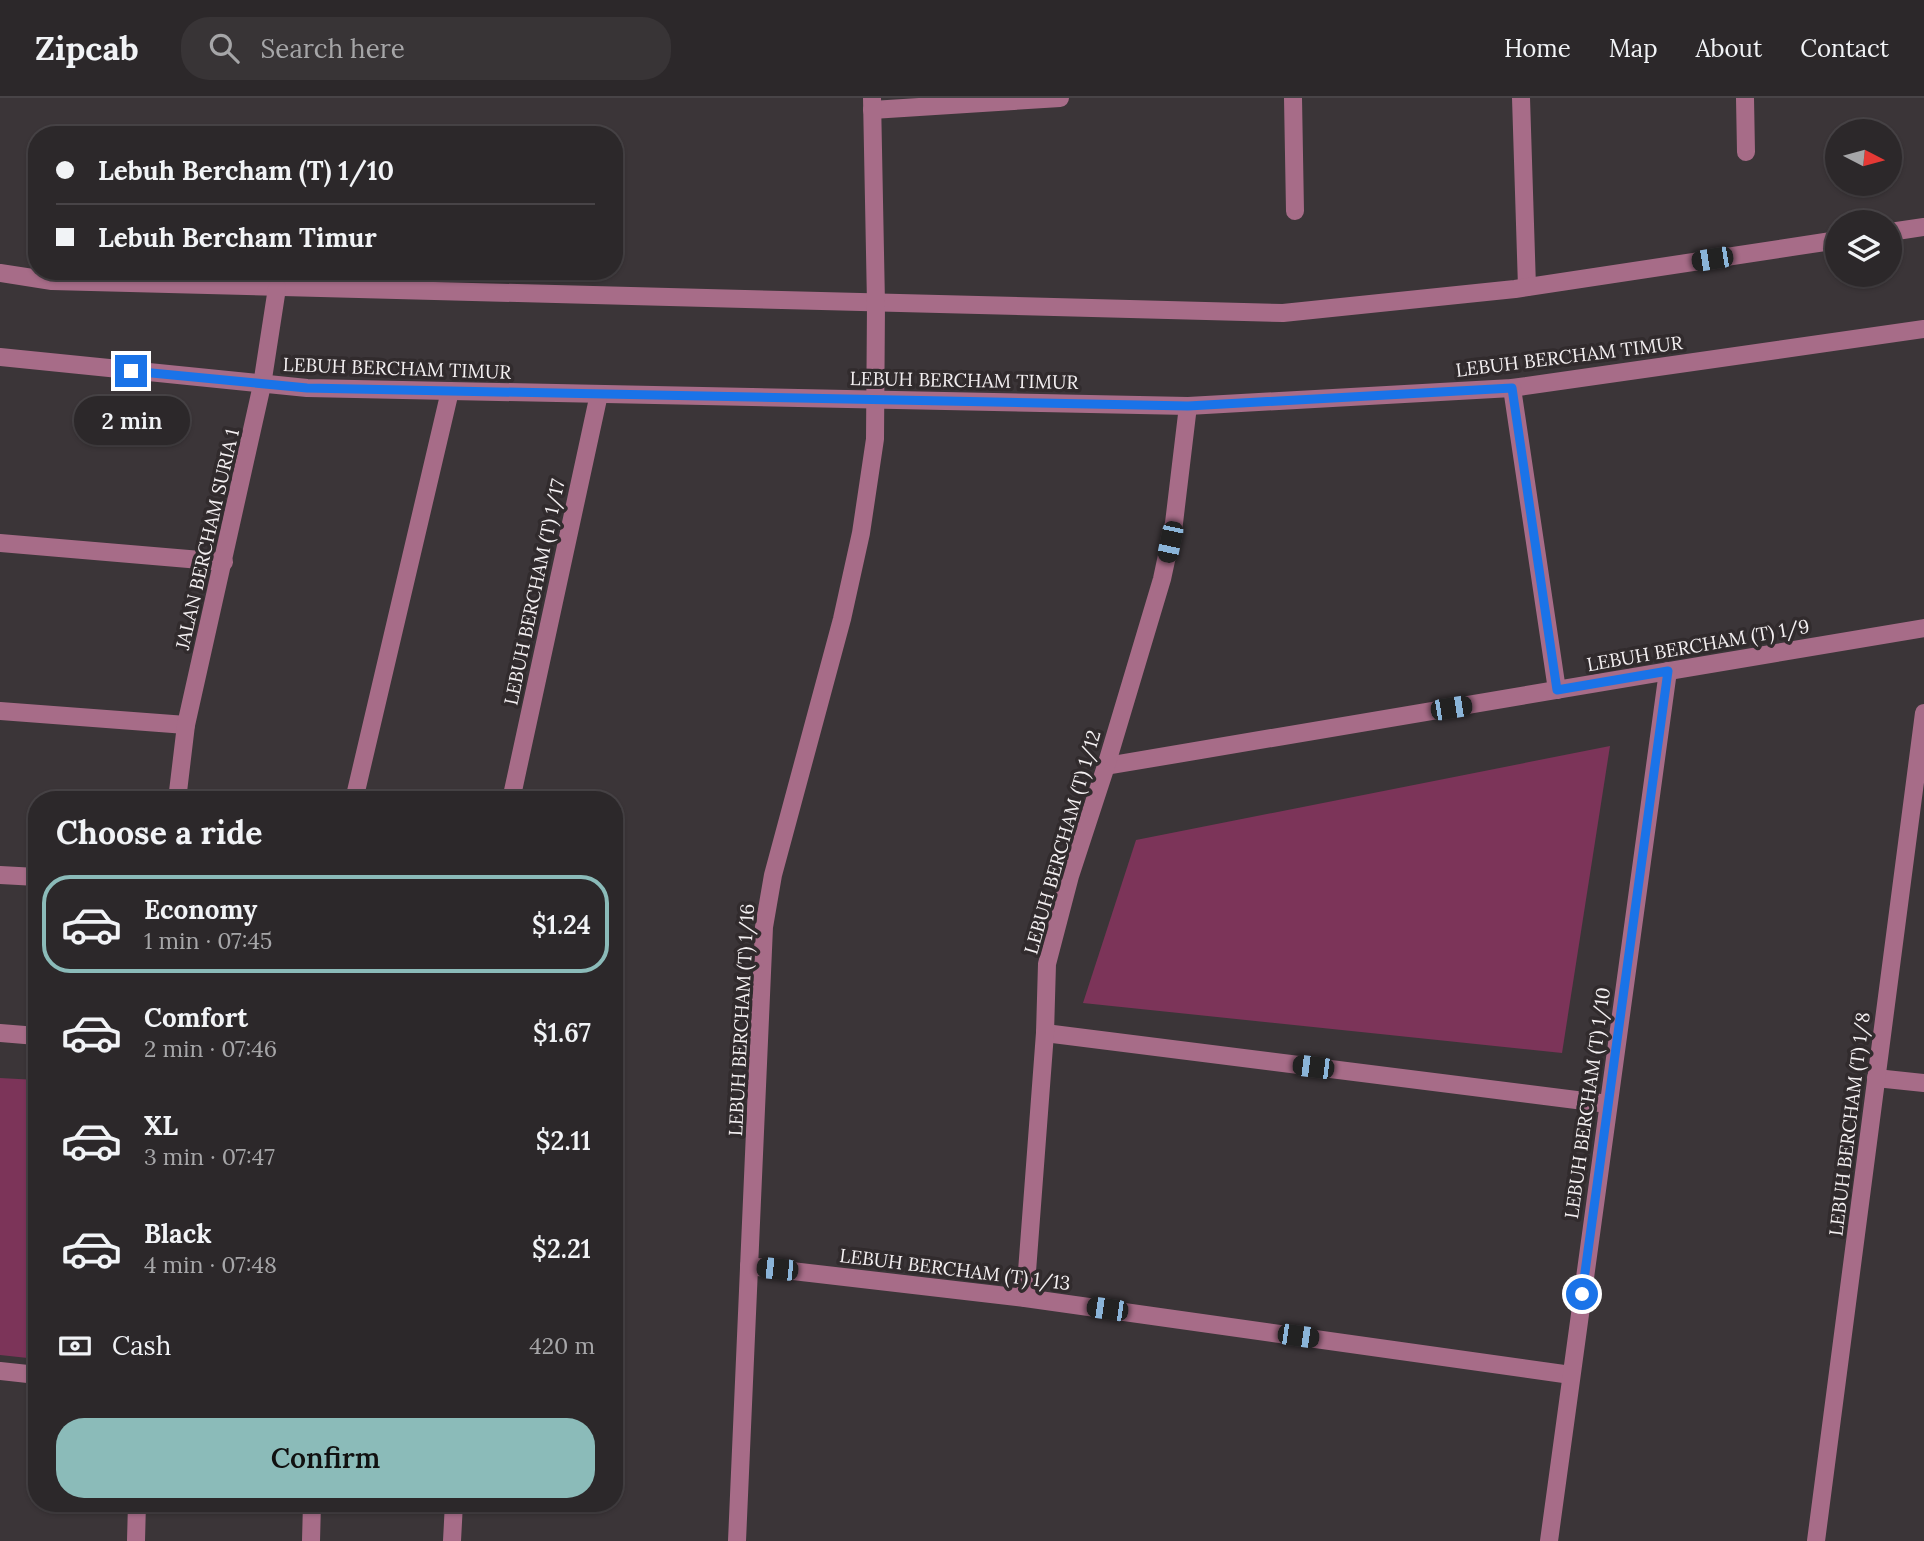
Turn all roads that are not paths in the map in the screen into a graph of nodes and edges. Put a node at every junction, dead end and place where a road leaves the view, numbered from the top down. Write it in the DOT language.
graph roads {
  1 [pos="1060,98"];
  2 [pos="1293,98"];
  3 [pos="1521,98"];
  4 [pos="1745,98"];
  5 [pos="872,104"];
  6 [pos="1746,152"];
  7 [pos="1295,211"];
  8 [pos="1924,227"];
  9 [pos="1902,230"];
  10 [pos="1825,242"];
  11 [pos="0,273"];
  12 [pos="28,277"];
  13 [pos="46,280"];
  14 [pos="1527,287"];
  15 [pos="277,288"];
  16 [pos="876,304"];
  17 [pos="1924,330"];
  18 [pos="0,357"];
  19 [pos="262,385"];
  20 [pos="1512,388"];
  21 [pos="450,391"];
  22 [pos="599,394"];
  23 [pos="875,399"];
  24 [pos="1188,406"];
  25 [pos="0,543"];
  26 [pos="224,562"];
  27 [pos="1924,628"];
  28 [pos="1668,671"];
  29 [pos="1557,690"];
  30 [pos="0,711"];
  31 [pos="1924,713"];
  32 [pos="186,725"];
  33 [pos="1106,766"];
  34 [pos="178,791"];
  35 [pos="357,791"];
  36 [pos="513,791"];
  37 [pos="0,875"];
  38 [pos="28,877"];
  39 [pos="1045,1032"];
  40 [pos="0,1033"];
  41 [pos="28,1035"];
  42 [pos="1876,1078"];
  43 [pos="1924,1083"];
  44 [pos="1608,1104"];
  45 [pos="749,1266"];
  46 [pos="1025,1298"];
  47 [pos="0,1371"];
  48 [pos="28,1374"];
  49 [pos="1571,1375"];
  50 [pos="137,1512"];
  51 [pos="312,1512"];
  52 [pos="454,1512"];
  53 [pos="136,1541"];
  54 [pos="311,1541"];
  55 [pos="452,1541"];
  56 [pos="737,1541"];
  57 [pos="1549,1541"];
  58 [pos="1816,1541"];
  1 -- 5 [label="street"];
  2 -- 7 [label="street"];
  3 -- 14 [label="street"];
  4 -- 6 [label="street"];
  5 -- 16 [label="street, LEBUH BERCHAM (T) 1/16"];
  8 -- 9 [label="street"];
  10 -- 14 [label="street"];
  11 -- 12 [label="street"];
  13 -- 15 [label="street"];
  14 -- 16 [label="street"];
  15 -- 16 [label="street"];
  15 -- 19 [label="street, JALAN BERCHAM SURIA 1"];
  16 -- 23 [label="street, LEBUH BERCHAM (T) 1/16"];
  17 -- 20 [label="street, LEBUH BERCHAM TIMUR"];
  18 -- 19 [label="street, LEBUH BERCHAM TIMUR"];
  19 -- 21 [label="street, LEBUH BERCHAM TIMUR"];
  19 -- 26 [label="street, JALAN BERCHAM SURIA 1"];
  20 -- 24 [label="street, LEBUH BERCHAM TIMUR"];
  20 -- 29 [label="street"];
  21 -- 22 [label="street, LEBUH BERCHAM TIMUR"];
  21 -- 35 [label="street"];
  22 -- 23 [label="street, LEBUH BERCHAM TIMUR"];
  22 -- 36 [label="street, LEBUH BERCHAM (T) 1/17"];
  23 -- 24 [label="street, LEBUH BERCHAM TIMUR"];
  23 -- 45 [label="street, LEBUH BERCHAM (T) 1/16"];
  24 -- 33 [label="street, LEBUH BERCHAM (T) 1/12"];
  25 -- 26 [label="street"];
  26 -- 32 [label="street, JALAN BERCHAM SURIA 1"];
  27 -- 28 [label="street, LEBUH BERCHAM (T) 1/9"];
  28 -- 29 [label="street, LEBUH BERCHAM (T) 1/9"];
  28 -- 44 [label="street, LEBUH BERCHAM (T) 1/10"];
  29 -- 33 [label="street, LEBUH BERCHAM (T) 1/9"];
  30 -- 32 [label="street"];
  31 -- 42 [label="street, LEBUH BERCHAM (T) 1/8"];
  32 -- 34 [label="street, JALAN BERCHAM SURIA 1"];
  33 -- 39 [label="street, LEBUH BERCHAM (T) 1/12"];
  37 -- 38 [label="street"];
  39 -- 44 [label="street"];
  39 -- 46 [label="street, LEBUH BERCHAM (T) 1/12"];
  40 -- 41 [label="street"];
  42 -- 43 [label="street"];
  42 -- 58 [label="street, LEBUH BERCHAM (T) 1/8"];
  44 -- 49 [label="street, LEBUH BERCHAM (T) 1/10"];
  45 -- 46 [label="street, LEBUH BERCHAM (T) 1/13"];
  45 -- 56 [label="street, LEBUH BERCHAM (T) 1/16"];
  46 -- 49 [label="street, LEBUH BERCHAM (T) 1/13"];
  47 -- 48 [label="street"];
  49 -- 57 [label="street, LEBUH BERCHAM (T) 1/10"];
  50 -- 53 [label="street"];
  51 -- 54 [label="street"];
  52 -- 55 [label="street"];
}
